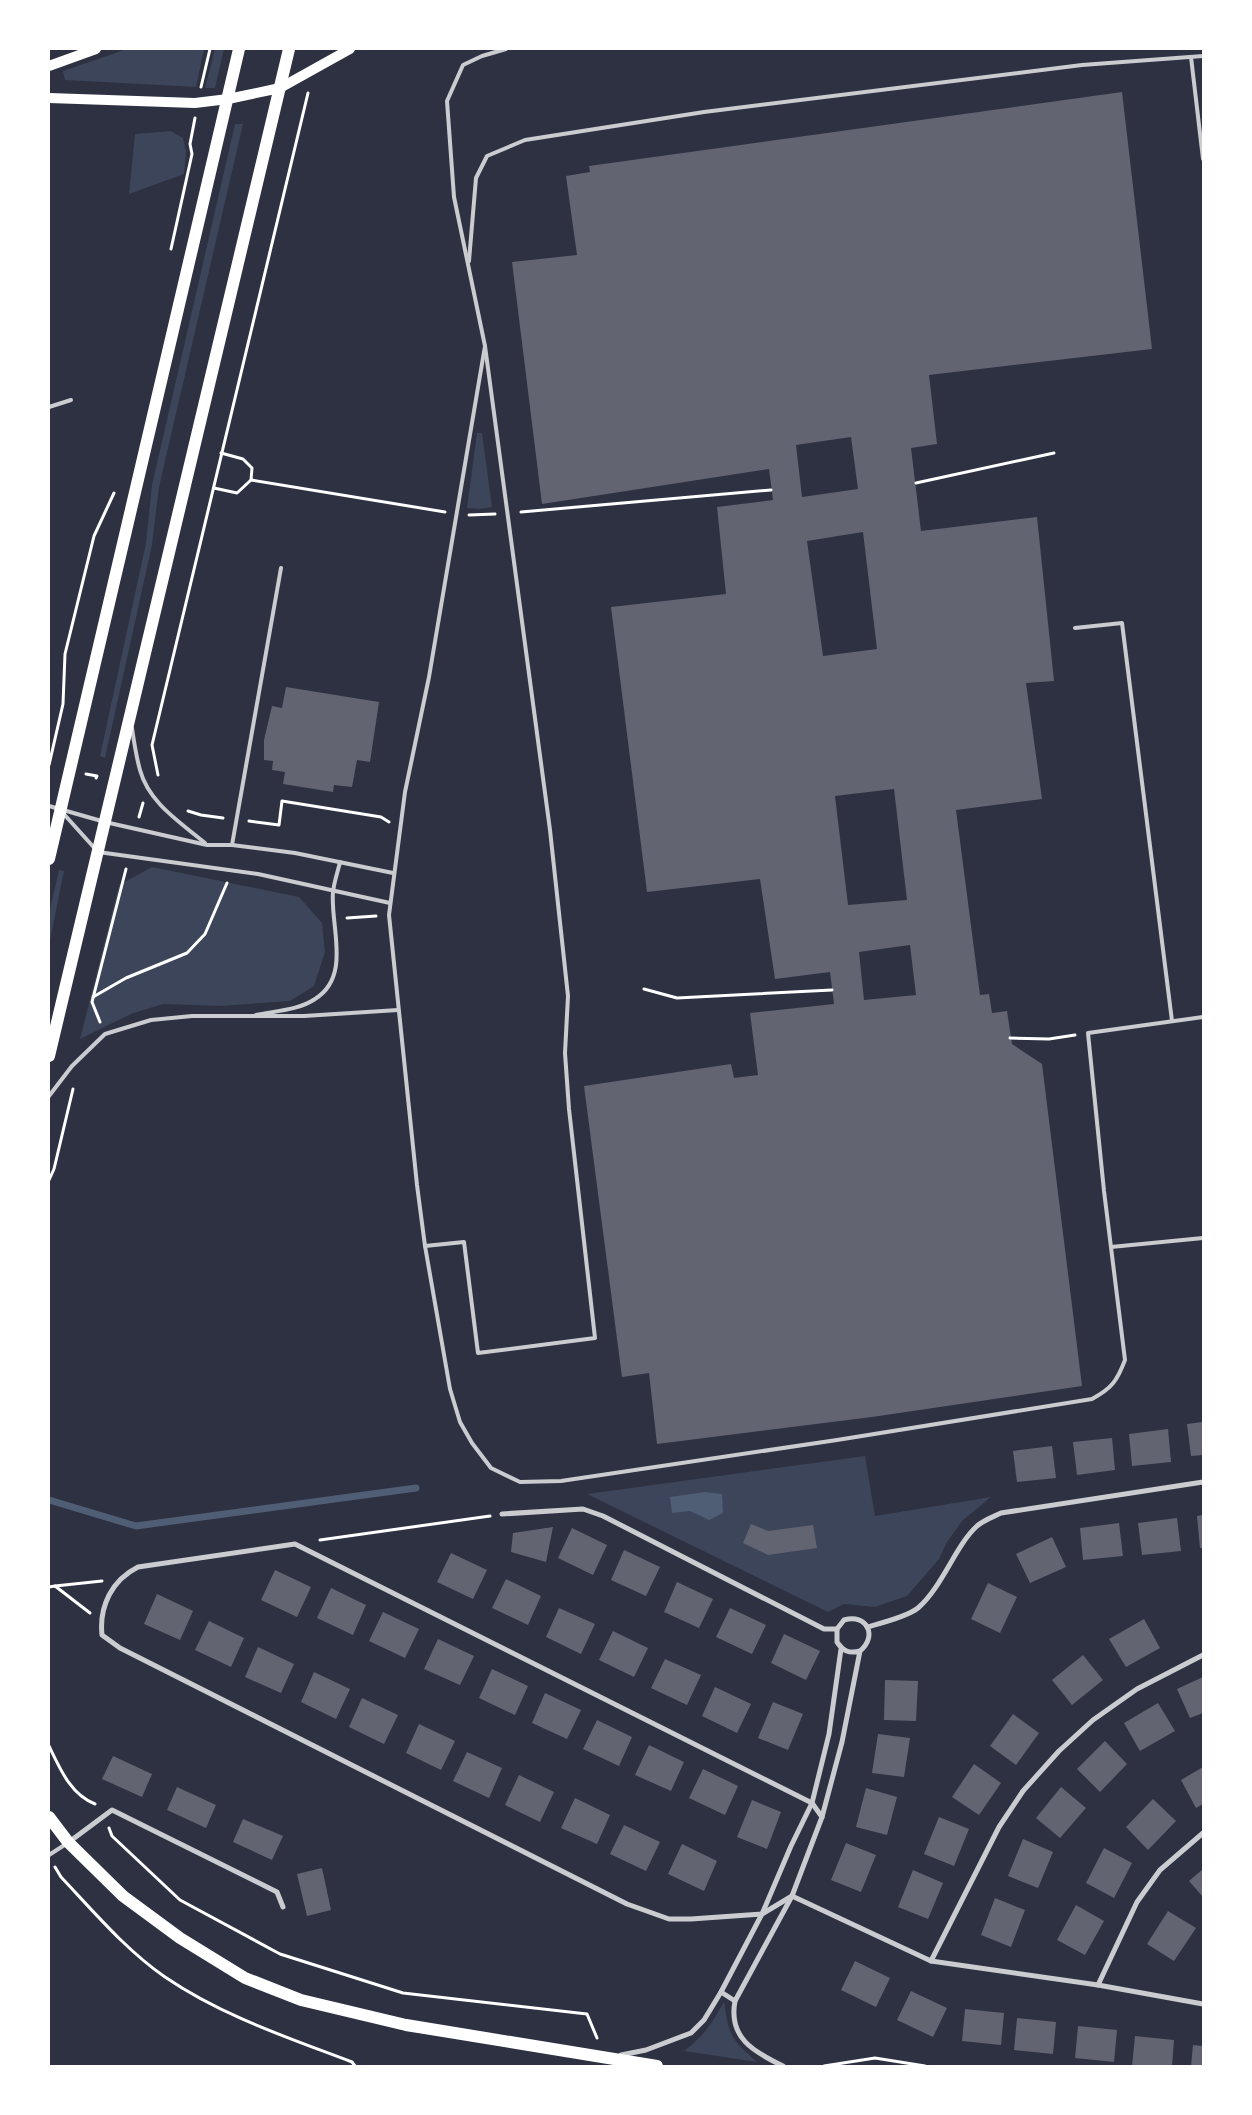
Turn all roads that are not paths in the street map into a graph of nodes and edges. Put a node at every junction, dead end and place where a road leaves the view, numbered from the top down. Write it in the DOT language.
graph roads {
  1 [pos="96,49"];
  2 [pos="239,49"];
  3 [pos="289,49"];
  4 [pos="350,49"];
  5 [pos="506,49"];
  6 [pos="77,52"];
  7 [pos="1203,56"];
  8 [pos="1191,57"];
  9 [pos="49,66"];
  10 [pos="280,88"];
  11 [pos="49,98"];
  12 [pos="228,99"];
  13 [pos="1203,159"];
  14 [pos="468,266"];
  15 [pos="486,346"];
  16 [pos="71,400"];
  17 [pos="49,407"];
  18 [pos="281,568"];
  19 [pos="1075,628"];
  20 [pos="130,717"];
  21 [pos="54,808"];
  22 [pos="105,822"];
  23 [pos="207,845"];
  24 [pos="232,845"];
  25 [pos="98,852"];
  26 [pos="49,858"];
  27 [pos="340,862"];
  28 [pos="393,874"];
  29 [pos="333,892"];
  30 [pos="390,903"];
  31 [pos="398,1010"];
  32 [pos="244,1017"];
  33 [pos="1203,1017"];
  34 [pos="1172,1021"];
  35 [pos="49,1056"];
  36 [pos="49,1096"];
  37 [pos="1203,1238"];
  38 [pos="425,1246"];
  39 [pos="1111,1247"];
  40 [pos="1203,1482"];
  41 [pos="502,1514"];
  42 [pos="867,1627"];
  43 [pos="837,1630"];
  44 [pos="841,1649"];
  45 [pos="860,1651"];
  46 [pos="1203,1655"];
  47 [pos="812,1803"];
  48 [pos="822,1817"];
  49 [pos="49,1818"];
  50 [pos="1203,1833"];
  51 [pos="68,1842"];
  52 [pos="49,1855"];
  53 [pos="792,1896"];
  54 [pos="283,1907"];
  55 [pos="762,1914"];
  56 [pos="931,1961"];
  57 [pos="1098,1985"];
  58 [pos="722,1992"];
  59 [pos="735,2001"];
  60 [pos="1203,2004"];
  61 [pos="605,2059"];
  62 [pos="657,2066"];
  63 [pos="783,2066"];
  1 -- 6 [label="main road"];
  2 -- 12 [label="main road"];
  3 -- 10 [label="main road"];
  4 -- 10 [label="main road"];
  5 -- 14 [label="lane"];
  6 -- 9 [label="main road"];
  7 -- 8 [label="lane"];
  8 -- 13 [label="lane"];
  8 -- 14 [label="lane"];
  10 -- 12 [label="main road"];
  10 -- 20 [label="main road"];
  11 -- 12 [label="main road"];
  12 -- 21 [label="main road"];
  14 -- 15 [label="lane"];
  15 -- 28 [label="lane"];
  15 -- 38 [label="lane"];
  16 -- 17 [label="lane"];
  18 -- 24 [label="lane"];
  19 -- 34 [label="lane"];
  20 -- 22 [label="main road"];
  20 -- 23 [label="lane"];
  21 -- 22 [label="lane"];
  21 -- 25 [label="lane"];
  21 -- 26 [label="main road"];
  22 -- 23 [label="lane"];
  22 -- 25 [label="main road"];
  23 -- 24 [label="lane"];
  24 -- 27 [label="lane"];
  25 -- 29 [label="lane"];
  25 -- 35 [label="main road"];
  27 -- 28 [label="lane"];
  27 -- 29 [label="lane"];
  28 -- 30 [label="lane"];
  29 -- 30 [label="lane"];
  29 -- 32 [label="lane"];
  30 -- 31 [label="lane"];
  31 -- 32 [label="lane"];
  31 -- 38 [label="lane"];
  32 -- 36 [label="lane"];
  33 -- 34 [label="lane"];
  34 -- 39 [label="lane"];
  37 -- 39 [label="lane"];
  38 -- 39 [label="lane"];
  40 -- 42 [label="street"];
  41 -- 43 [label="street"];
  42 -- 43 [label="street"];
  42 -- 45 [label="street"];
  43 -- 44 [label="street"];
  44 -- 45 [label="street"];
  44 -- 47 [label="street"];
  45 -- 48 [label="street"];
  46 -- 56 [label="street"];
  47 -- 48 [label="street"];
  47 -- 55 [label="street"];
  47 -- 55 [label="street"];
  48 -- 53 [label="street"];
  49 -- 51 [label="main road"];
  50 -- 57 [label="street"];
  51 -- 52 [label="lane"];
  51 -- 54 [label="street"];
  51 -- 61 [label="main road"];
  53 -- 55 [label="street"];
  53 -- 56 [label="street"];
  53 -- 59 [label="street"];
  55 -- 58 [label="street"];
  56 -- 57 [label="street"];
  57 -- 60 [label="street"];
  58 -- 59 [label="street"];
  58 -- 61 [label="street"];
  59 -- 63 [label="street"];
  61 -- 62 [label="main road"];
}
